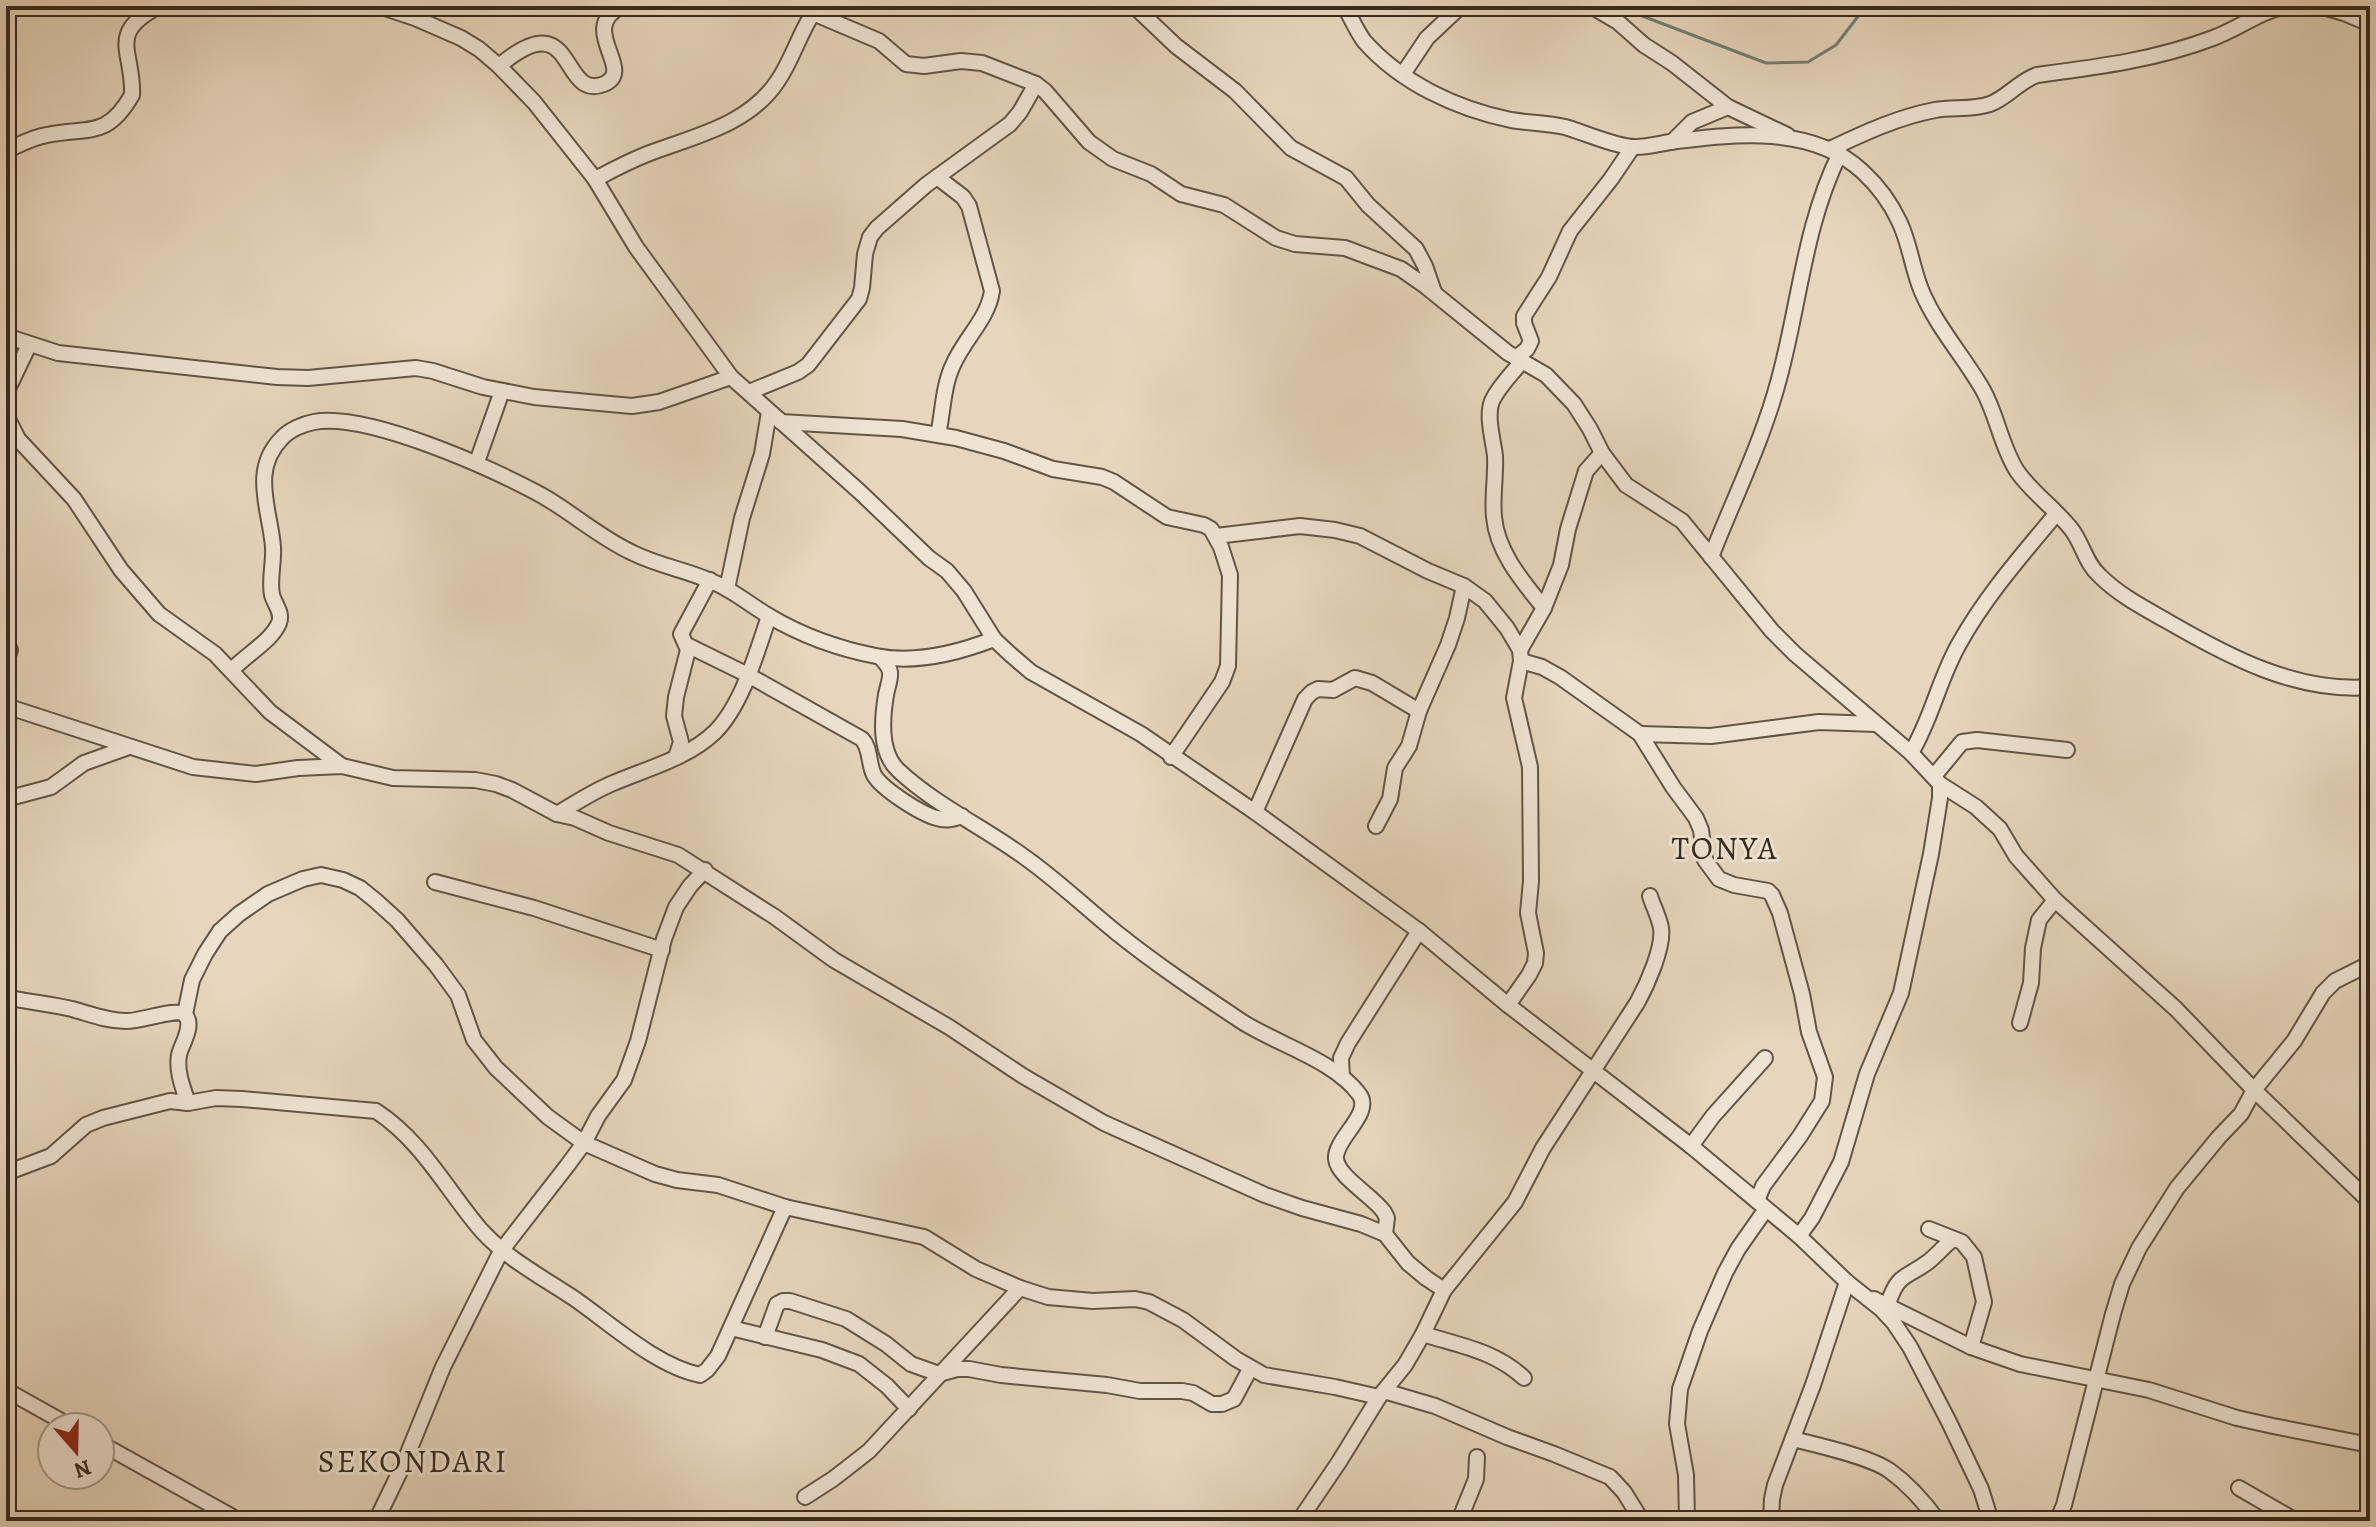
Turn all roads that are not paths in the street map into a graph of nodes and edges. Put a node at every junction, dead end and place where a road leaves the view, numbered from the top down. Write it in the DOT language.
graph roads {
  1 [pos="159,6"];
  2 [pos="379,6"];
  3 [pos="622,6"];
  4 [pos="1134,6"];
  5 [pos="1344,6"];
  6 [pos="1461,6"];
  7 [pos="1591,6"];
  8 [pos="2287,6"];
  9 [pos="2320,6"];
  10 [pos="810,12"];
  11 [pos="2370,24"];
  12 [pos="499,66"];
  13 [pos="1403,74"];
  14 [pos="1036,84"];
  15 [pos="1728,107"];
  16 [pos="1790,137"];
  17 [pos="1672,142"];
  18 [pos="1632,148"];
  19 [pos="6,151"];
  20 [pos="1835,151"];
  21 [pos="937,177"];
  22 [pos="595,179"];
  23 [pos="1434,292"];
  24 [pos="6,336"];
  25 [pos="29,345"];
  26 [pos="1519,360"];
  27 [pos="731,377"];
  28 [pos="6,391"];
  29 [pos="502,391"];
  30 [pos="749,392"];
  31 [pos="6,415"];
  32 [pos="773,415"];
  33 [pos="938,435"];
  34 [pos="1602,453"];
  35 [pos="477,462"];
  36 [pos="2056,514"];
  37 [pos="1216,536"];
  38 [pos="1711,557"];
  39 [pos="710,580"];
  40 [pos="1464,586"];
  41 [pos="727,589"];
  42 [pos="1544,608"];
  43 [pos="769,616"];
  44 [pos="994,639"];
  45 [pos="6,642"];
  46 [pos="687,645"];
  47 [pos="1521,655"];
  48 [pos="880,657"];
  49 [pos="6,662"];
  50 [pos="232,670"];
  51 [pos="748,675"];
  52 [pos="2370,687"];
  53 [pos="6,706"];
  54 [pos="1419,711"];
  55 [pos="1877,724"];
  56 [pos="1640,734"];
  57 [pos="129,747"];
  58 [pos="2067,750"];
  59 [pos="1911,753"];
  60 [pos="676,757"];
  61 [pos="1171,757"];
  62 [pos="342,766"];
  63 [pos="1937,780"];
  64 [pos="6,799"];
  65 [pos="1255,812"];
  66 [pos="557,814"];
  67 [pos="962,816"];
  68 [pos="1376,826"];
  69 [pos="705,870"];
  70 [pos="435,882"];
  71 [pos="1650,896"];
  72 [pos="2055,900"];
  73 [pos="1419,931"];
  74 [pos="662,950"];
  75 [pos="2370,959"];
  76 [pos="6,997"];
  77 [pos="1508,1005"];
  78 [pos="185,1014"];
  79 [pos="2020,1023"];
  80 [pos="1765,1058"];
  81 [pos="1592,1071"];
  82 [pos="1342,1077"];
  83 [pos="2254,1090"];
  84 [pos="188,1103"];
  85 [pos="584,1143"];
  86 [pos="1691,1146"];
  87 [pos="6,1173"];
  88 [pos="2370,1202"];
  89 [pos="1762,1205"];
  90 [pos="785,1207"];
  91 [pos="1929,1229"];
  92 [pos="1385,1234"];
  93 [pos="1799,1236"];
  94 [pos="1953,1239"];
  95 [pos="501,1251"];
  96 [pos="1847,1282"];
  97 [pos="1020,1288"];
  98 [pos="1444,1290"];
  99 [pos="1865,1296"];
  100 [pos="1888,1304"];
  101 [pos="731,1328"];
  102 [pos="1423,1334"];
  103 [pos="765,1337"];
  104 [pos="1971,1347"];
  105 [pos="1250,1369"];
  106 [pos="939,1374"];
  107 [pos="1524,1378"];
  108 [pos="2098,1379"];
  109 [pos="6,1390"];
  110 [pos="1382,1394"];
  111 [pos="909,1409"];
  112 [pos="43,1411"];
  113 [pos="1793,1439"];
  114 [pos="2370,1445"];
  115 [pos="116,1452"];
  116 [pos="1477,1457"];
  117 [pos="2239,1488"];
  118 [pos="805,1497"];
  119 [pos="240,1521"];
  120 [pos="376,1521"];
  121 [pos="1299,1521"];
  122 [pos="1459,1521"];
  123 [pos="1642,1521"];
  124 [pos="1687,1521"];
  125 [pos="1771,1521"];
  126 [pos="1938,1521"];
  127 [pos="1991,1521"];
  128 [pos="2057,1521"];
  129 [pos="2296,1521"];
  1 -- 19 [label="street"];
  2 -- 12 [label="street"];
  3 -- 12 [label="street"];
  4 -- 23 [label="street"];
  5 -- 13 [label="street"];
  6 -- 13 [label="street"];
  7 -- 15 [label="street"];
  8 -- 20 [label="street"];
  9 -- 11 [label="street"];
  10 -- 14 [label="street"];
  10 -- 22 [label="street"];
  12 -- 22 [label="street"];
  13 -- 18 [label="street"];
  14 -- 21 [label="street"];
  14 -- 23 [label="street"];
  15 -- 16 [label="street"];
  15 -- 17 [label="street"];
  16 -- 17 [label="street"];
  16 -- 20 [label="street"];
  17 -- 18 [label="street"];
  18 -- 26 [label="street"];
  20 -- 36 [label="street"];
  20 -- 38 [label="street"];
  21 -- 30 [label="street"];
  21 -- 33 [label="street"];
  22 -- 27 [label="street"];
  23 -- 26 [label="street"];
  24 -- 25 [label="street"];
  25 -- 28 [label="street"];
  25 -- 29 [label="street"];
  26 -- 34 [label="street"];
  26 -- 42 [label="street"];
  27 -- 29 [label="street"];
  27 -- 30 [label="street"];
  29 -- 35 [label="street"];
  30 -- 32 [label="street"];
  31 -- 50 [label="street"];
  32 -- 33 [label="street"];
  32 -- 41 [label="street"];
  32 -- 44 [label="street"];
  33 -- 37 [label="street"];
  34 -- 38 [label="street"];
  34 -- 42 [label="street"];
  35 -- 39 [label="street"];
  35 -- 50 [label="street"];
  36 -- 52 [label="street"];
  36 -- 59 [label="street"];
  37 -- 40 [label="street"];
  37 -- 61 [label="street"];
  38 -- 55 [label="street"];
  39 -- 41 [label="street"];
  39 -- 46 [label="street"];
  40 -- 47 [label="street"];
  40 -- 54 [label="street"];
  41 -- 43 [label="street"];
  42 -- 47 [label="street"];
  43 -- 48 [label="street"];
  43 -- 51 [label="street"];
  44 -- 48 [label="street"];
  44 -- 61 [label="street"];
  45 -- 49 [label="street"];
  46 -- 51 [label="street"];
  46 -- 60 [label="street"];
  47 -- 56 [label="street"];
  47 -- 77 [label="street"];
  48 -- 67 [label="street"];
  50 -- 62 [label="street"];
  51 -- 60 [label="street"];
  51 -- 67 [label="street"];
  53 -- 57 [label="street"];
  54 -- 65 [label="street"];
  54 -- 68 [label="street"];
  55 -- 56 [label="street"];
  55 -- 59 [label="street"];
  56 -- 89 [label="street"];
  57 -- 62 [label="street"];
  57 -- 64 [label="street"];
  58 -- 63 [label="street"];
  59 -- 63 [label="street"];
  60 -- 66 [label="street"];
  61 -- 65 [label="street"];
  62 -- 66 [label="street"];
  63 -- 72 [label="street"];
  63 -- 93 [label="street"];
  65 -- 73 [label="street"];
  66 -- 69 [label="street"];
  67 -- 82 [label="street"];
  69 -- 74 [label="street"];
  69 -- 92 [label="street"];
  70 -- 74 [label="street"];
  71 -- 81 [label="street"];
  72 -- 79 [label="street"];
  72 -- 83 [label="street"];
  73 -- 77 [label="street"];
  73 -- 82 [label="street"];
  74 -- 85 [label="street"];
  75 -- 83 [label="street"];
  76 -- 78 [label="street"];
  77 -- 81 [label="street"];
  78 -- 84 [label="street"];
  78 -- 85 [label="street"];
  80 -- 86 [label="street"];
  81 -- 86 [label="street"];
  81 -- 98 [label="street"];
  82 -- 92 [label="street"];
  83 -- 88 [label="street"];
  83 -- 108 [label="street"];
  84 -- 87 [label="street"];
  84 -- 95 [label="street"];
  85 -- 90 [label="street"];
  85 -- 95 [label="street"];
  86 -- 89 [label="street"];
  89 -- 93 [label="street"];
  89 -- 124 [label="street"];
  90 -- 97 [label="street"];
  90 -- 101 [label="street"];
  91 -- 94 [label="street"];
  92 -- 98 [label="street"];
  93 -- 96 [label="street"];
  94 -- 100 [label="street"];
  94 -- 104 [label="street"];
  95 -- 101 [label="street"];
  95 -- 120 [label="street"];
  96 -- 99 [label="street"];
  96 -- 113 [label="street"];
  97 -- 105 [label="street"];
  97 -- 106 [label="street"];
  98 -- 102 [label="street"];
  99 -- 100 [label="street"];
  99 -- 127 [label="street"];
  100 -- 104 [label="street"];
  101 -- 103 [label="street"];
  102 -- 107 [label="street"];
  102 -- 110 [label="street"];
  103 -- 106 [label="street"];
  103 -- 111 [label="street"];
  104 -- 108 [label="street"];
  105 -- 106 [label="street"];
  105 -- 110 [label="street"];
  106 -- 111 [label="street"];
  108 -- 114 [label="street"];
  108 -- 128 [label="street"];
  109 -- 112 [label="street"];
  110 -- 121 [label="street"];
  110 -- 123 [label="street"];
  111 -- 118 [label="street"];
  113 -- 125 [label="street"];
  113 -- 126 [label="street"];
  115 -- 119 [label="street"];
  116 -- 122 [label="street"];
  117 -- 129 [label="street"];
}
